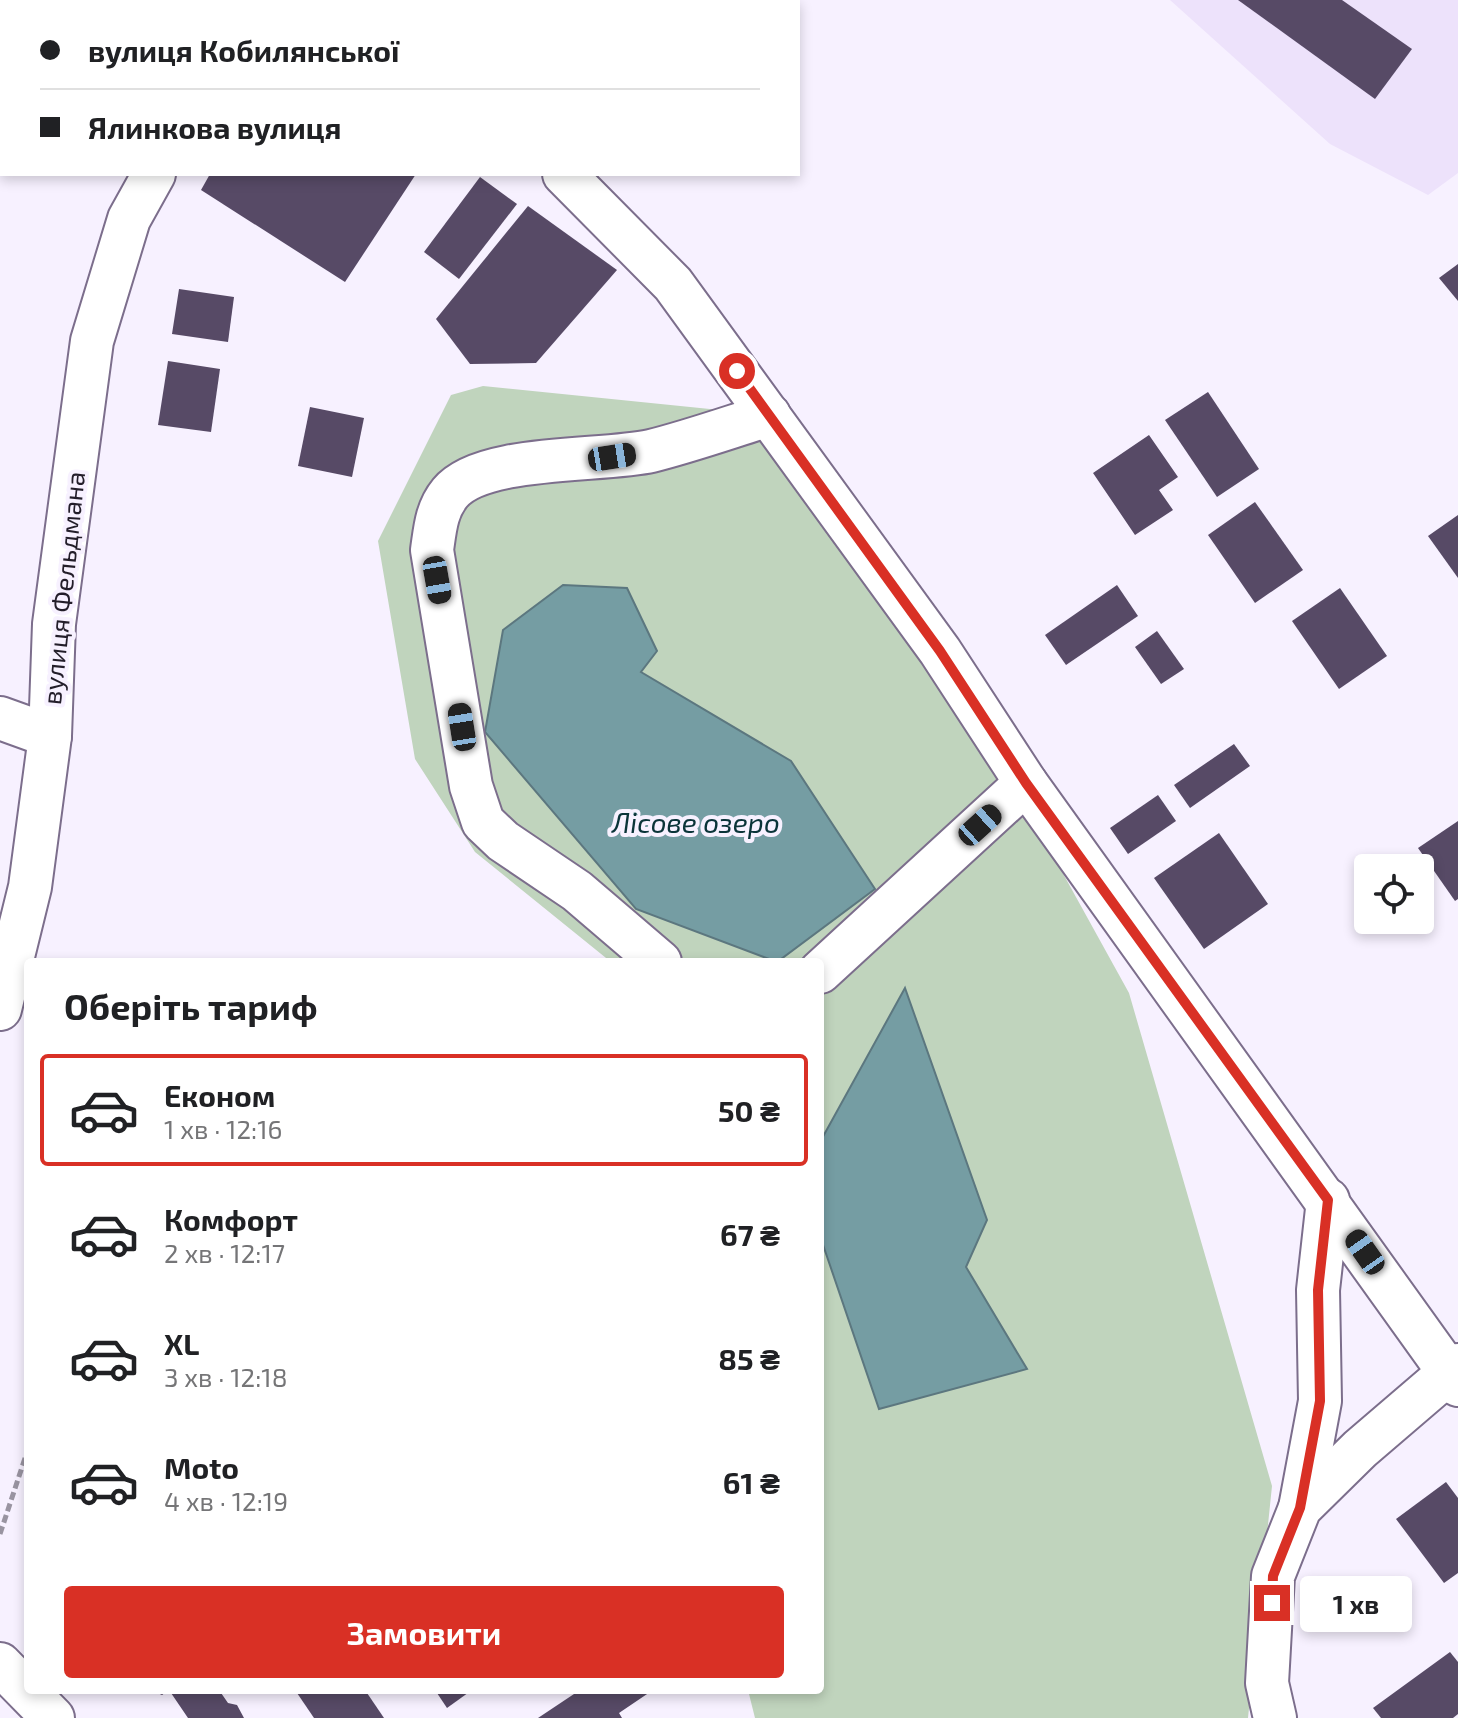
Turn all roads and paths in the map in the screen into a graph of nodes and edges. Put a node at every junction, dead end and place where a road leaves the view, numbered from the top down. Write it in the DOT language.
graph roads {
  1 [pos="153,176"];
  2 [pos="566,176"];
  3 [pos="769,415"];
  4 [pos="0,718"];
  5 [pos="50,736"];
  6 [pos="1026,783"];
  7 [pos="655,958"];
  8 [pos="824,968"];
  9 [pos="0,1009"];
  10 [pos="1328,1200"];
  11 [pos="1455,1374"];
  12 [pos="24,1461"];
  13 [pos="1300,1508"];
  14 [pos="0,1534"];
  15 [pos="0,1664"];
  16 [pos="24,1688"];
  17 [pos="29,1694"];
  18 [pos="53,1718"];
  19 [pos="1275,1718"];
  1 -- 5 [label="street, вулиця Фельдмана"];
  2 -- 3 [label="street"];
  3 -- 6 [label="street"];
  3 -- 7 [label="street"];
  4 -- 5 [label="street"];
  5 -- 9 [label="street, вулиця Фельдмана"];
  6 -- 8 [label="street"];
  6 -- 10 [label="street"];
  10 -- 11 [label="street"];
  10 -- 13 [label="street"];
  11 -- 13 [label="street"];
  12 -- 14 [label="path"];
  13 -- 19 [label="street"];
  15 -- 16 [label="street"];
  17 -- 18 [label="street"];
}
